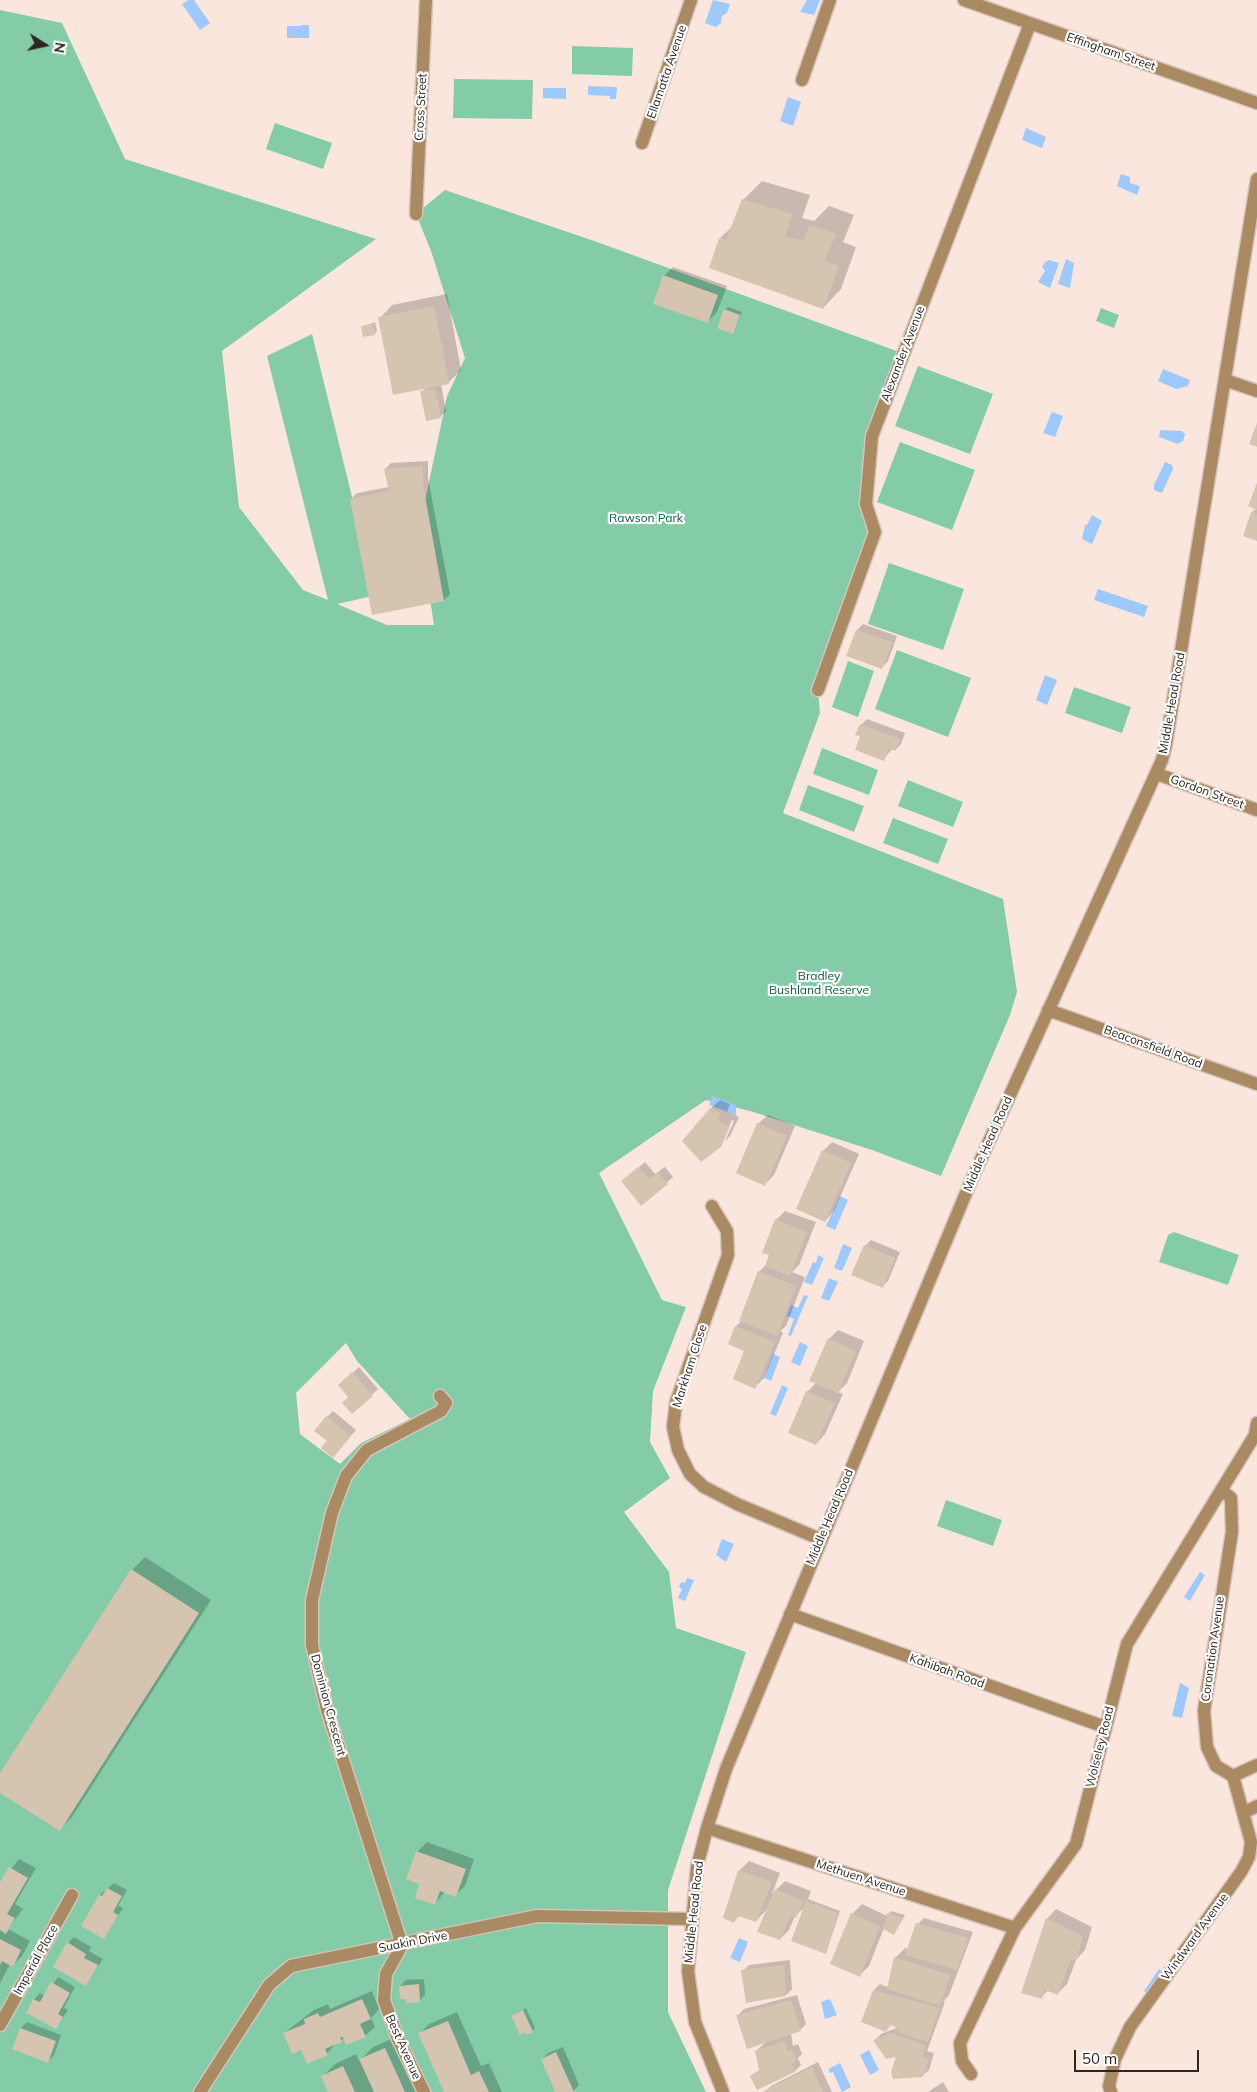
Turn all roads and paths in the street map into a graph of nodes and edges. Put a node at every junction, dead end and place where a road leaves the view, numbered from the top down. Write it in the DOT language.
graph roads {
  1 [pos="426,0"];
  2 [pos="691,0"];
  3 [pos="830,0"];
  4 [pos="964,0"];
  5 [pos="1030,24"];
  6 [pos="802,80"];
  7 [pos="1257,103"];
  8 [pos="642,143"];
  9 [pos="1257,179"];
  10 [pos="416,214"];
  11 [pos="1225,380"];
  12 [pos="1257,391"];
  13 [pos="818,690"];
  14 [pos="1157,774"];
  15 [pos="1257,810"];
  16 [pos="1048,1010"];
  17 [pos="1257,1084"];
  18 [pos="712,1206"];
  19 [pos="440,1396"];
  20 [pos="1257,1423"];
  21 [pos="1221,1490"];
  22 [pos="820,1539"];
  23 [pos="790,1614"];
  24 [pos="1104,1727"];
  25 [pos="1257,1765"];
  26 [pos="1233,1776"];
  27 [pos="1257,1806"];
  28 [pos="1243,1813"];
  29 [pos="707,1828"];
  30 [pos="72,1896"];
  31 [pos="690,1920"];
  32 [pos="1015,1928"];
  33 [pos="402,1945"];
  34 [pos="0,2025"];
  35 [pos="971,2074"];
  36 [pos="200,2092"];
  37 [pos="424,2092"];
  38 [pos="723,2092"];
  39 [pos="1111,2092"];
  1 -- 10 [label="street, Cross Street"];
  2 -- 8 [label="street, Ellamatta Avenue"];
  3 -- 6 [label="street"];
  4 -- 5 [label="street, Effingham Street"];
  5 -- 7 [label="street, Effingham Street"];
  5 -- 13 [label="street, Alexander Avenue"];
  9 -- 11 [label="street, Middle Head Road"];
  11 -- 12 [label="street"];
  11 -- 14 [label="street, Middle Head Road"];
  14 -- 15 [label="street, Gordon Street"];
  14 -- 16 [label="street, Middle Head Road"];
  16 -- 17 [label="street, Beaconsfield Road"];
  16 -- 22 [label="street, Middle Head Road"];
  18 -- 22 [label="street, Markham Close"];
  19 -- 33 [label="street, Dominion Crescent"];
  20 -- 21 [label="street, Wolseley Road"];
  21 -- 24 [label="street, Wolseley Road"];
  21 -- 26 [label="street, Coronation Avenue"];
  22 -- 23 [label="street, Middle Head Road"];
  23 -- 24 [label="street, Kahibah Road"];
  23 -- 29 [label="street, Middle Head Road"];
  24 -- 32 [label="street, Wolseley Road"];
  25 -- 26 [label="street"];
  26 -- 28 [label="street, Windward Avenue"];
  27 -- 28 [label="street"];
  28 -- 39 [label="street, Windward Avenue"];
  29 -- 31 [label="street, Middle Head Road"];
  29 -- 32 [label="street, Methuen Avenue"];
  30 -- 34 [label="street, Imperial Place"];
  31 -- 33 [label="street, Suakin Drive"];
  31 -- 38 [label="street, Middle Head Road"];
  32 -- 35 [label="street, Wolseley Road"];
  33 -- 36 [label="street, Suakin Drive"];
  33 -- 37 [label="street, Best Avenue"];
}
